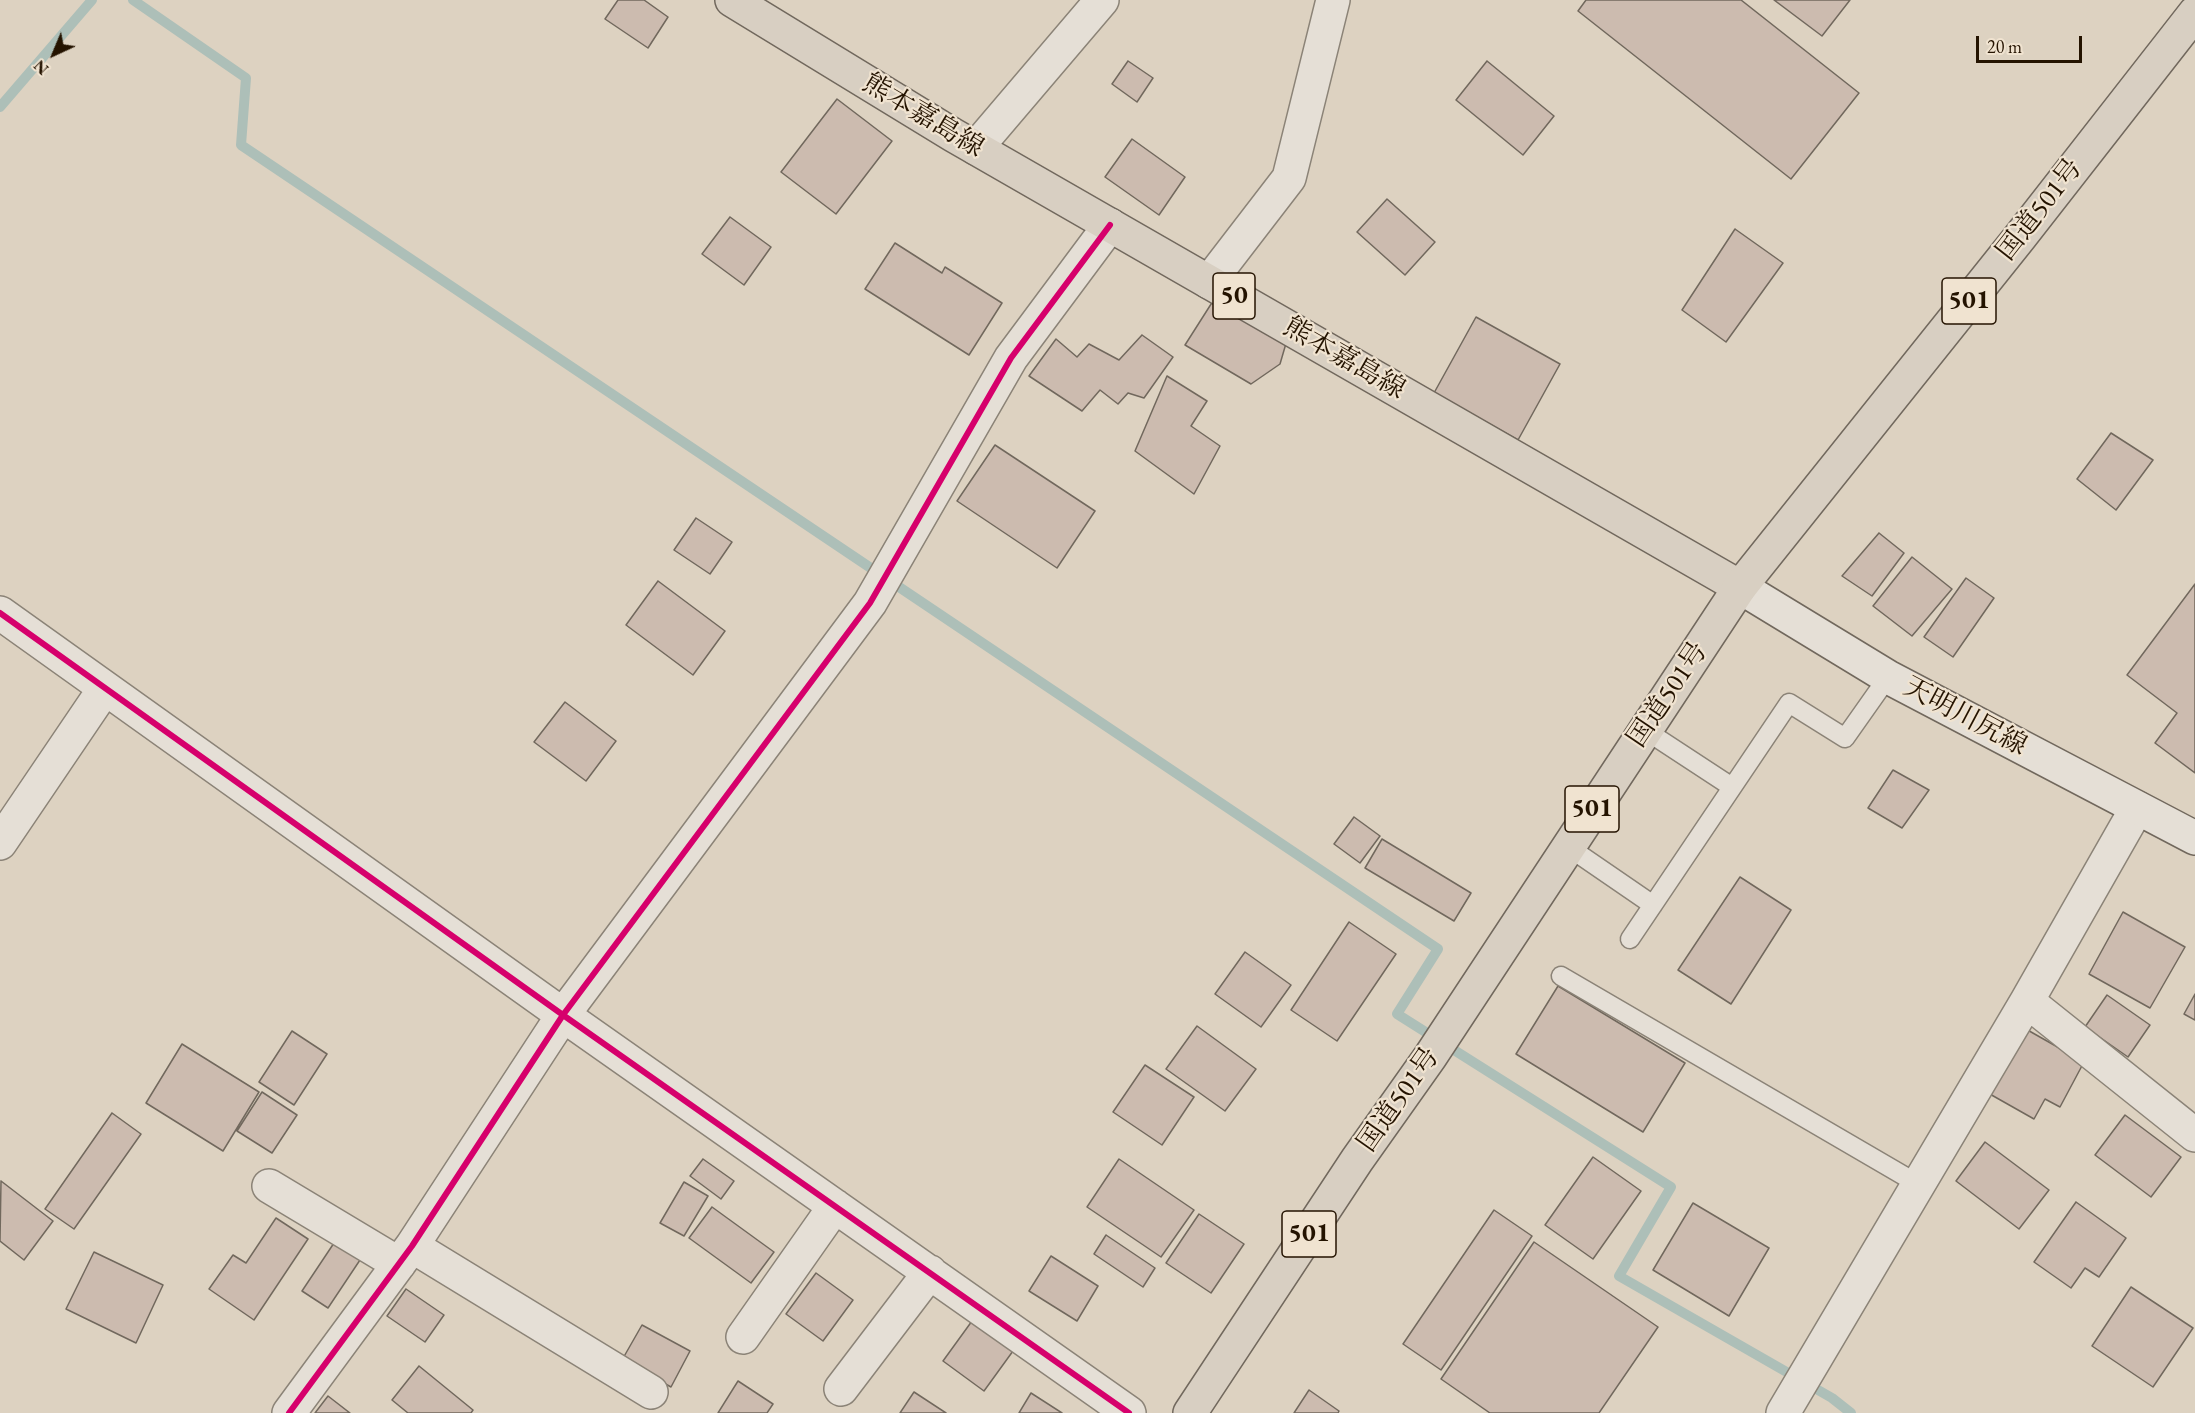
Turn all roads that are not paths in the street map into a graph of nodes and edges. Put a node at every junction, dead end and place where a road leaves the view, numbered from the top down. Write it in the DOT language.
graph roads {
  1 [pos="732,0"];
  2 [pos="1102,0"];
  3 [pos="1333,0"];
  4 [pos="2195,13"];
  5 [pos="976,148"];
  6 [pos="1110,225"];
  7 [pos="1209,282"];
  8 [pos="1740,587"];
  9 [pos="0,613"];
  10 [pos="1888,677"];
  11 [pos="105,688"];
  12 [pos="1645,730"];
  13 [pos="1732,787"];
  14 [pos="2137,808"];
  15 [pos="2195,838"];
  16 [pos="0,843"];
  17 [pos="1568,846"];
  18 [pos="1653,905"];
  19 [pos="1630,939"];
  20 [pos="1561,976"];
  21 [pos="2026,1001"];
  22 [pos="563,1015"];
  23 [pos="2195,1135"];
  24 [pos="1918,1184"];
  25 [pos="269,1186"];
  26 [pos="835,1206"];
  27 [pos="405,1255"];
  28 [pos="930,1272"];
  29 [pos="743,1337"];
  30 [pos="841,1389"];
  31 [pos="651,1392"];
  32 [pos="289,1413"];
  33 [pos="1129,1413"];
  34 [pos="1190,1413"];
  35 [pos="1783,1413"];
  1 -- 5 [label="main road, 熊本嘉島線 / 50"];
  2 -- 5 [label="street"];
  3 -- 7 [label="street"];
  4 -- 8 [label="main road, 国道501号 / 501"];
  5 -- 6 [label="main road, 熊本嘉島線 / 50"];
  6 -- 7 [label="main road, 熊本嘉島線 / 50"];
  6 -- 22 [label="street"];
  7 -- 8 [label="main road, 熊本嘉島線 / 50"];
  8 -- 10 [label="street, 天明川尻線"];
  8 -- 12 [label="main road, 国道501号 / 501"];
  9 -- 11 [label="street"];
  10 -- 13 [label="lane"];
  10 -- 14 [label="street, 天明川尻線"];
  11 -- 16 [label="street"];
  11 -- 22 [label="street"];
  12 -- 13 [label="lane"];
  12 -- 17 [label="main road, 国道501号 / 501"];
  13 -- 18 [label="lane"];
  14 -- 15 [label="street, 天明川尻線"];
  14 -- 21 [label="street"];
  17 -- 18 [label="lane"];
  17 -- 34 [label="main road, 国道501号 / 501"];
  18 -- 19 [label="lane"];
  20 -- 24 [label="lane"];
  21 -- 23 [label="street"];
  21 -- 24 [label="street"];
  22 -- 26 [label="street"];
  22 -- 27 [label="street"];
  24 -- 35 [label="street"];
  25 -- 27 [label="street"];
  26 -- 28 [label="street"];
  26 -- 29 [label="street"];
  27 -- 31 [label="street"];
  27 -- 32 [label="street"];
  28 -- 30 [label="street"];
  28 -- 33 [label="street"];
}
